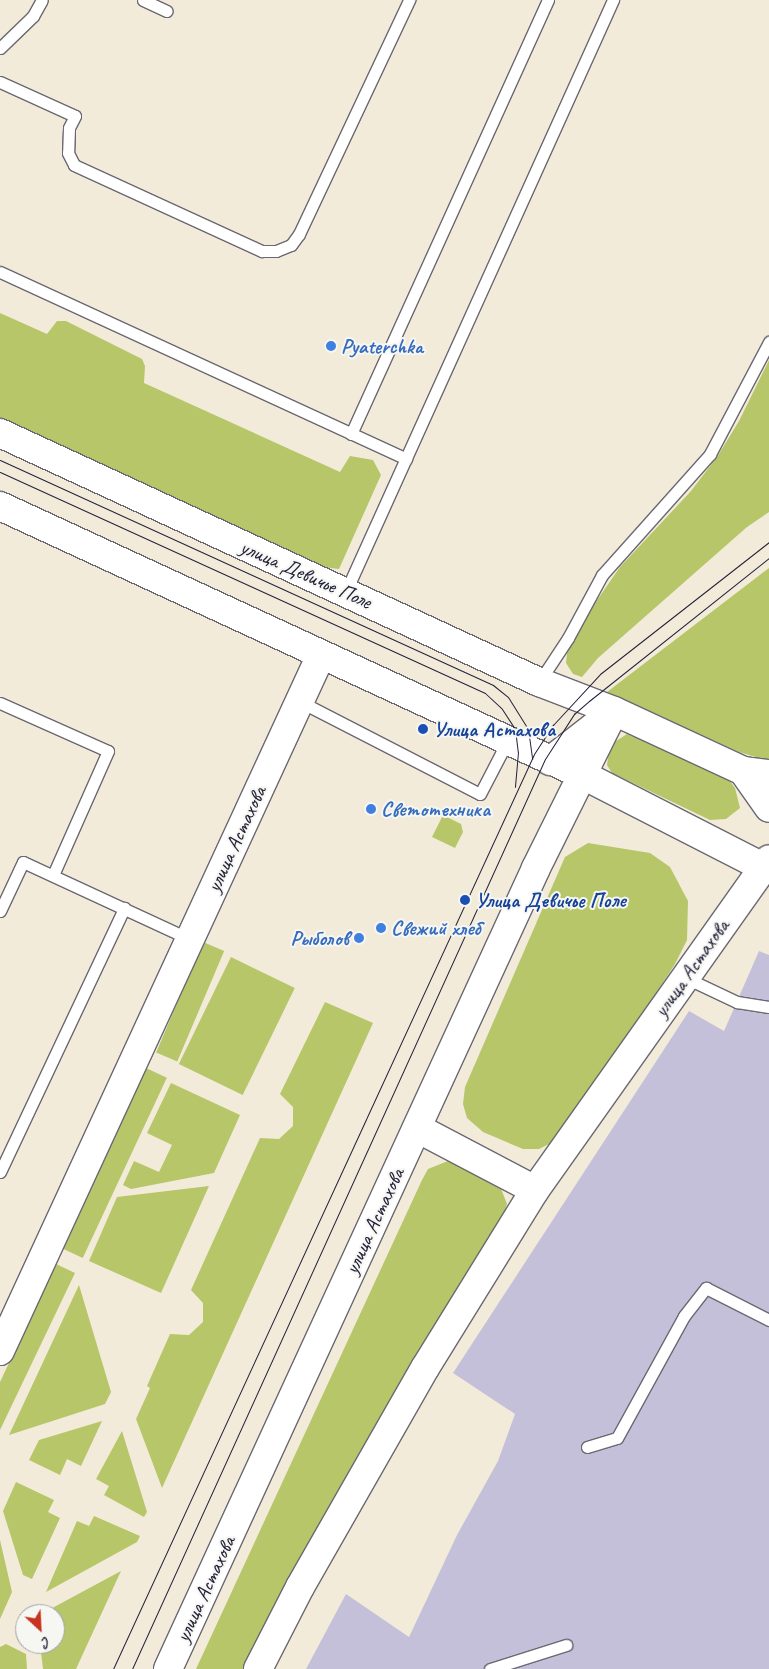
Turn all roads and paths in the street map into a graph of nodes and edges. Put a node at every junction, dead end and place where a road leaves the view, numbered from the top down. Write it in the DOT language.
graph roads {
  1 [pos="42,0"];
  2 [pos="143,0"];
  3 [pos="409,0"];
  4 [pos="548,0"];
  5 [pos="613,0"];
  6 [pos="167,11"];
  7 [pos="0,48"];
  8 [pos="0,82"];
  9 [pos="0,272"];
  10 [pos="769,342"];
  11 [pos="0,433"];
  12 [pos="351,434"];
  13 [pos="406,459"];
  14 [pos="0,506"];
  15 [pos="346,590"];
  16 [pos="321,655"];
  17 [pos="540,682"];
  18 [pos="299,702"];
  19 [pos="0,703"];
  20 [pos="614,711"];
  21 [pos="507,742"];
  22 [pos="550,761"];
  23 [pos="756,772"];
  24 [pos="583,775"];
  25 [pos="769,808"];
  26 [pos="767,865"];
  27 [pos="53,875"];
  28 [pos="124,908"];
  29 [pos="0,911"];
  30 [pos="190,939"];
  31 [pos="684,977"];
  32 [pos="769,1007"];
  33 [pos="417,1128"];
  34 [pos="0,1172"];
  35 [pos="535,1190"];
  36 [pos="768,1316"];
  37 [pos="0,1350"];
  38 [pos="587,1447"];
  39 [pos="566,1645"];
  40 [pos="168,1669"];
  41 [pos="258,1669"];
  42 [pos="490,1669"];
  1 -- 7 [label="lane"];
  2 -- 6 [label="lane"];
  3 -- 8 [label="lane"];
  4 -- 12 [label="lane"];
  5 -- 13 [label="lane"];
  9 -- 12 [label="lane"];
  10 -- 17 [label="lane"];
  11 -- 15 [label="main road, улица Девичье Поле"];
  12 -- 13 [label="lane"];
  13 -- 15 [label="lane"];
  14 -- 16 [label="main road"];
  15 -- 17 [label="main road, улица Девичье Поле"];
  16 -- 18 [label="main road, улица Астахова"];
  16 -- 21 [label="main road"];
  17 -- 20 [label="main road, улица Девичье Поле"];
  18 -- 21 [label="lane"];
  18 -- 30 [label="main road, улица Астахова"];
  19 -- 27 [label="lane"];
  20 -- 22 [label="main road"];
  20 -- 23 [label="main road, улица Девичье Поле"];
  20 -- 24 [label="main road, улица Астахова"];
  21 -- 22 [label="main road"];
  22 -- 24 [label="main road"];
  23 -- 25 [label="main road"];
  24 -- 26 [label="main road"];
  24 -- 33 [label="main road, улица Астахова"];
  26 -- 31 [label="main road, улица Астахова"];
  27 -- 28 [label="lane"];
  27 -- 29 [label="lane"];
  28 -- 30 [label="lane"];
  28 -- 34 [label="lane"];
  30 -- 37 [label="main road, улица Астахова"];
  31 -- 32 [label="lane"];
  31 -- 35 [label="main road, улица Астахова"];
  33 -- 35 [label="main road"];
  33 -- 40 [label="main road, улица Астахова"];
  35 -- 41 [label="main road, улица Астахова"];
  36 -- 38 [label="lane"];
  39 -- 42 [label="lane"];
}
